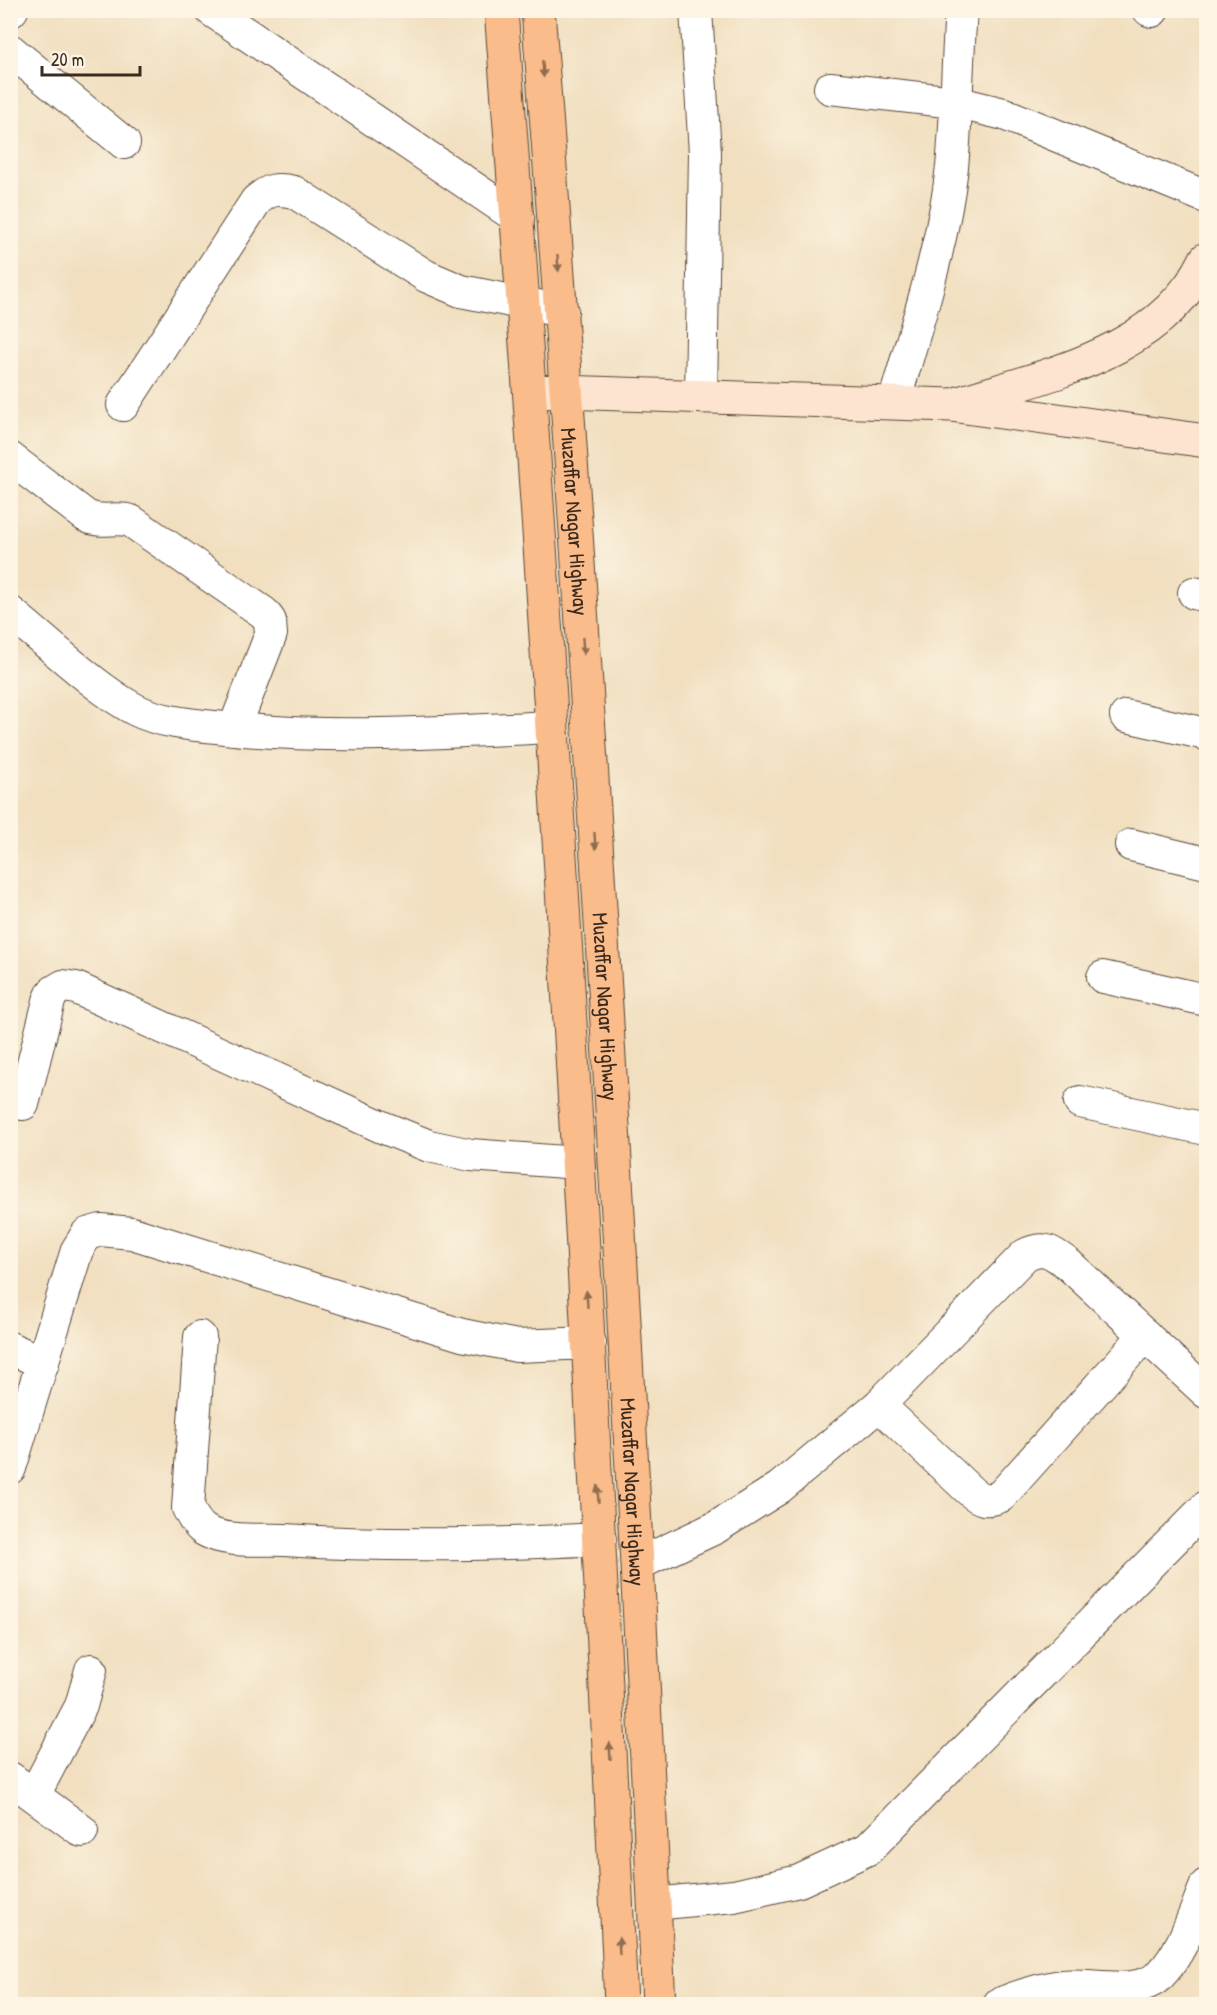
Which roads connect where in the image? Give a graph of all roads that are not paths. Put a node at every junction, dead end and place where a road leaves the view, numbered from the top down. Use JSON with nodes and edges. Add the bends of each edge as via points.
{"nodes":[{"id":1,"x":211,"y":10,"type":"edge"},
{"id":2,"x":501,"y":10,"type":"edge"},
{"id":3,"x":538,"y":10,"type":"edge"},
{"id":4,"x":696,"y":10,"type":"edge"},
{"id":5,"x":961,"y":10,"type":"edge"},
{"id":6,"x":10,"y":50,"type":"edge"},
{"id":7,"x":830,"y":88,"type":"dead end"},
{"id":8,"x":955,"y":102,"type":"junction"},
{"id":9,"x":123,"y":143,"type":"dead end"},
{"id":10,"x":1206,"y":197,"type":"edge"},
{"id":11,"x":518,"y":218,"type":"junction"},
{"id":12,"x":1204,"y":269,"type":"edge"},
{"id":13,"x":524,"y":304,"type":"junction"},
{"id":14,"x":562,"y":311,"type":"junction"},
{"id":15,"x":532,"y":391,"type":"junction"},
{"id":16,"x":567,"y":392,"type":"junction"},
{"id":17,"x":701,"y":397,"type":"junction"},
{"id":18,"x":894,"y":403,"type":"junction"},
{"id":19,"x":123,"y":405,"type":"dead end"},
{"id":20,"x":951,"y":405,"type":"junction"},
{"id":21,"x":1206,"y":441,"type":"edge"},
{"id":22,"x":10,"y":458,"type":"edge"},
{"id":23,"x":10,"y":612,"type":"edge"},
{"id":24,"x":1126,"y":716,"type":"dead end"},
{"id":25,"x":552,"y":727,"type":"junction"},
{"id":26,"x":234,"y":729,"type":"junction"},
{"id":27,"x":1206,"y":734,"type":"edge"},
{"id":28,"x":1131,"y":845,"type":"dead end"},
{"id":29,"x":1206,"y":863,"type":"edge"},
{"id":30,"x":1103,"y":977,"type":"dead end"},
{"id":31,"x":1206,"y":1000,"type":"edge"},
{"id":32,"x":1080,"y":1102,"type":"dead end"},
{"id":33,"x":23,"y":1104,"type":"dead end"},
{"id":34,"x":1206,"y":1129,"type":"edge"},
{"id":35,"x":578,"y":1163,"type":"junction"},
{"id":36,"x":1145,"y":1335,"type":"junction"},
{"id":37,"x":200,"y":1337,"type":"dead end"},
{"id":38,"x":590,"y":1343,"type":"junction"},
{"id":39,"x":10,"y":1348,"type":"edge"},
{"id":40,"x":43,"y":1363,"type":"junction"},
{"id":41,"x":1206,"y":1392,"type":"edge"},
{"id":42,"x":879,"y":1405,"type":"junction"},
{"id":43,"x":10,"y":1468,"type":"edge"},
{"id":44,"x":1206,"y":1507,"type":"edge"},
{"id":45,"x":600,"y":1539,"type":"junction"},
{"id":46,"x":638,"y":1564,"type":"junction"},
{"id":47,"x":91,"y":1670,"type":"dead end"},
{"id":48,"x":22,"y":1786,"type":"edge"},
{"id":49,"x":82,"y":1831,"type":"dead end"},
{"id":50,"x":1206,"y":1886,"type":"edge"},
{"id":51,"x":654,"y":1904,"type":"junction"},
{"id":52,"x":621,"y":2004,"type":"edge"},
{"id":53,"x":659,"y":2004,"type":"edge"},
{"id":54,"x":999,"y":2004,"type":"edge"}],
"edges":[{"from":1,"to":11,"type":"street"},
{"from":2,"to":11,"type":"main road","name":"Muzaffar Nagar Highway"},
{"from":3,"to":14,"type":"main road","name":"Muzaffar Nagar Highway","one_way":true},
{"from":4,"to":17,"type":"street","via":[[705,153]]},
{"from":5,"to":8,"type":"street"},
{"from":6,"to":9,"type":"street"},
{"from":7,"to":8,"type":"street"},
{"from":8,"to":10,"type":"street","via":[[1004,114]]},
{"from":8,"to":18,"type":"street","via":[[952,166],[942,225]]},
{"from":11,"to":13,"type":"main road","name":"Muzaffar Nagar Highway"},
{"from":12,"to":20,"type":"main road","via":[[1173,307],[1137,337],[1084,363]]},
{"from":13,"to":14,"type":"street"},
{"from":13,"to":15,"type":"main road","name":"Muzaffar Nagar Highway"},
{"from":13,"to":19,"type":"street","via":[[461,291],[426,276],[294,192],[266,192],[256,201]]},
{"from":14,"to":16,"type":"main road","name":"Muzaffar Nagar Highway"},
{"from":15,"to":16,"type":"main road"},
{"from":15,"to":25,"type":"main road","name":"Muzaffar Nagar Highway"},
{"from":16,"to":17,"type":"main road"},
{"from":16,"to":46,"type":"main road","name":"Muzaffar Nagar Highway","one_way":true},
{"from":17,"to":18,"type":"main road"},
{"from":18,"to":20,"type":"main road"},
{"from":20,"to":21,"type":"main road"},
{"from":22,"to":26,"type":"street","via":[[86,516],[131,521],[264,613],[272,634]]},
{"from":23,"to":26,"type":"street","via":[[137,711],[188,724]]},
{"from":24,"to":27,"type":"street"},
{"from":25,"to":26,"type":"street","via":[[369,735]]},
{"from":25,"to":35,"type":"main road","name":"Muzaffar Nagar Highway"},
{"from":28,"to":29,"type":"street"},
{"from":30,"to":31,"type":"street"},
{"from":32,"to":34,"type":"street"},
{"from":33,"to":35,"type":"street","via":[[49,1000],[63,986],[76,988],[429,1146],[471,1155]]},
{"from":38,"to":35,"type":"main road","name":"Muzaffar Nagar Highway","one_way":true},
{"from":36,"to":41,"type":"street"},
{"from":36,"to":42,"type":"street","via":[[1068,1264],[1050,1251],[1037,1249],[1025,1255]]},
{"from":36,"to":42,"type":"street","via":[[1001,1496],[991,1501],[969,1490]]},
{"from":37,"to":45,"type":"street","via":[[188,1508],[205,1530],[229,1537],[350,1544],[473,1546]]},
{"from":38,"to":40,"type":"street","via":[[517,1346],[462,1335],[132,1233],[101,1230],[87,1234],[77,1250]]},
{"from":45,"to":38,"type":"main road","name":"Muzaffar Nagar Highway","one_way":true},
{"from":39,"to":40,"type":"street"},
{"from":40,"to":43,"type":"street"},
{"from":42,"to":46,"type":"street","via":[[779,1488],[715,1528]]},
{"from":44,"to":51,"type":"street","via":[[868,1849],[799,1881],[734,1896]]},
{"from":52,"to":45,"type":"main road","name":"Muzaffar Nagar Highway","one_way":true},
{"from":46,"to":51,"type":"main road","name":"Muzaffar Nagar Highway"},
{"from":47,"to":48,"type":"street","via":[[81,1706],[61,1749]]},
{"from":48,"to":49,"type":"street"},
{"from":50,"to":54,"type":"street","via":[[1178,1950],[1159,1976],[1142,1984],[1062,1986]]},
{"from":51,"to":53,"type":"main road","name":"Muzaffar Nagar Highway"}]}
